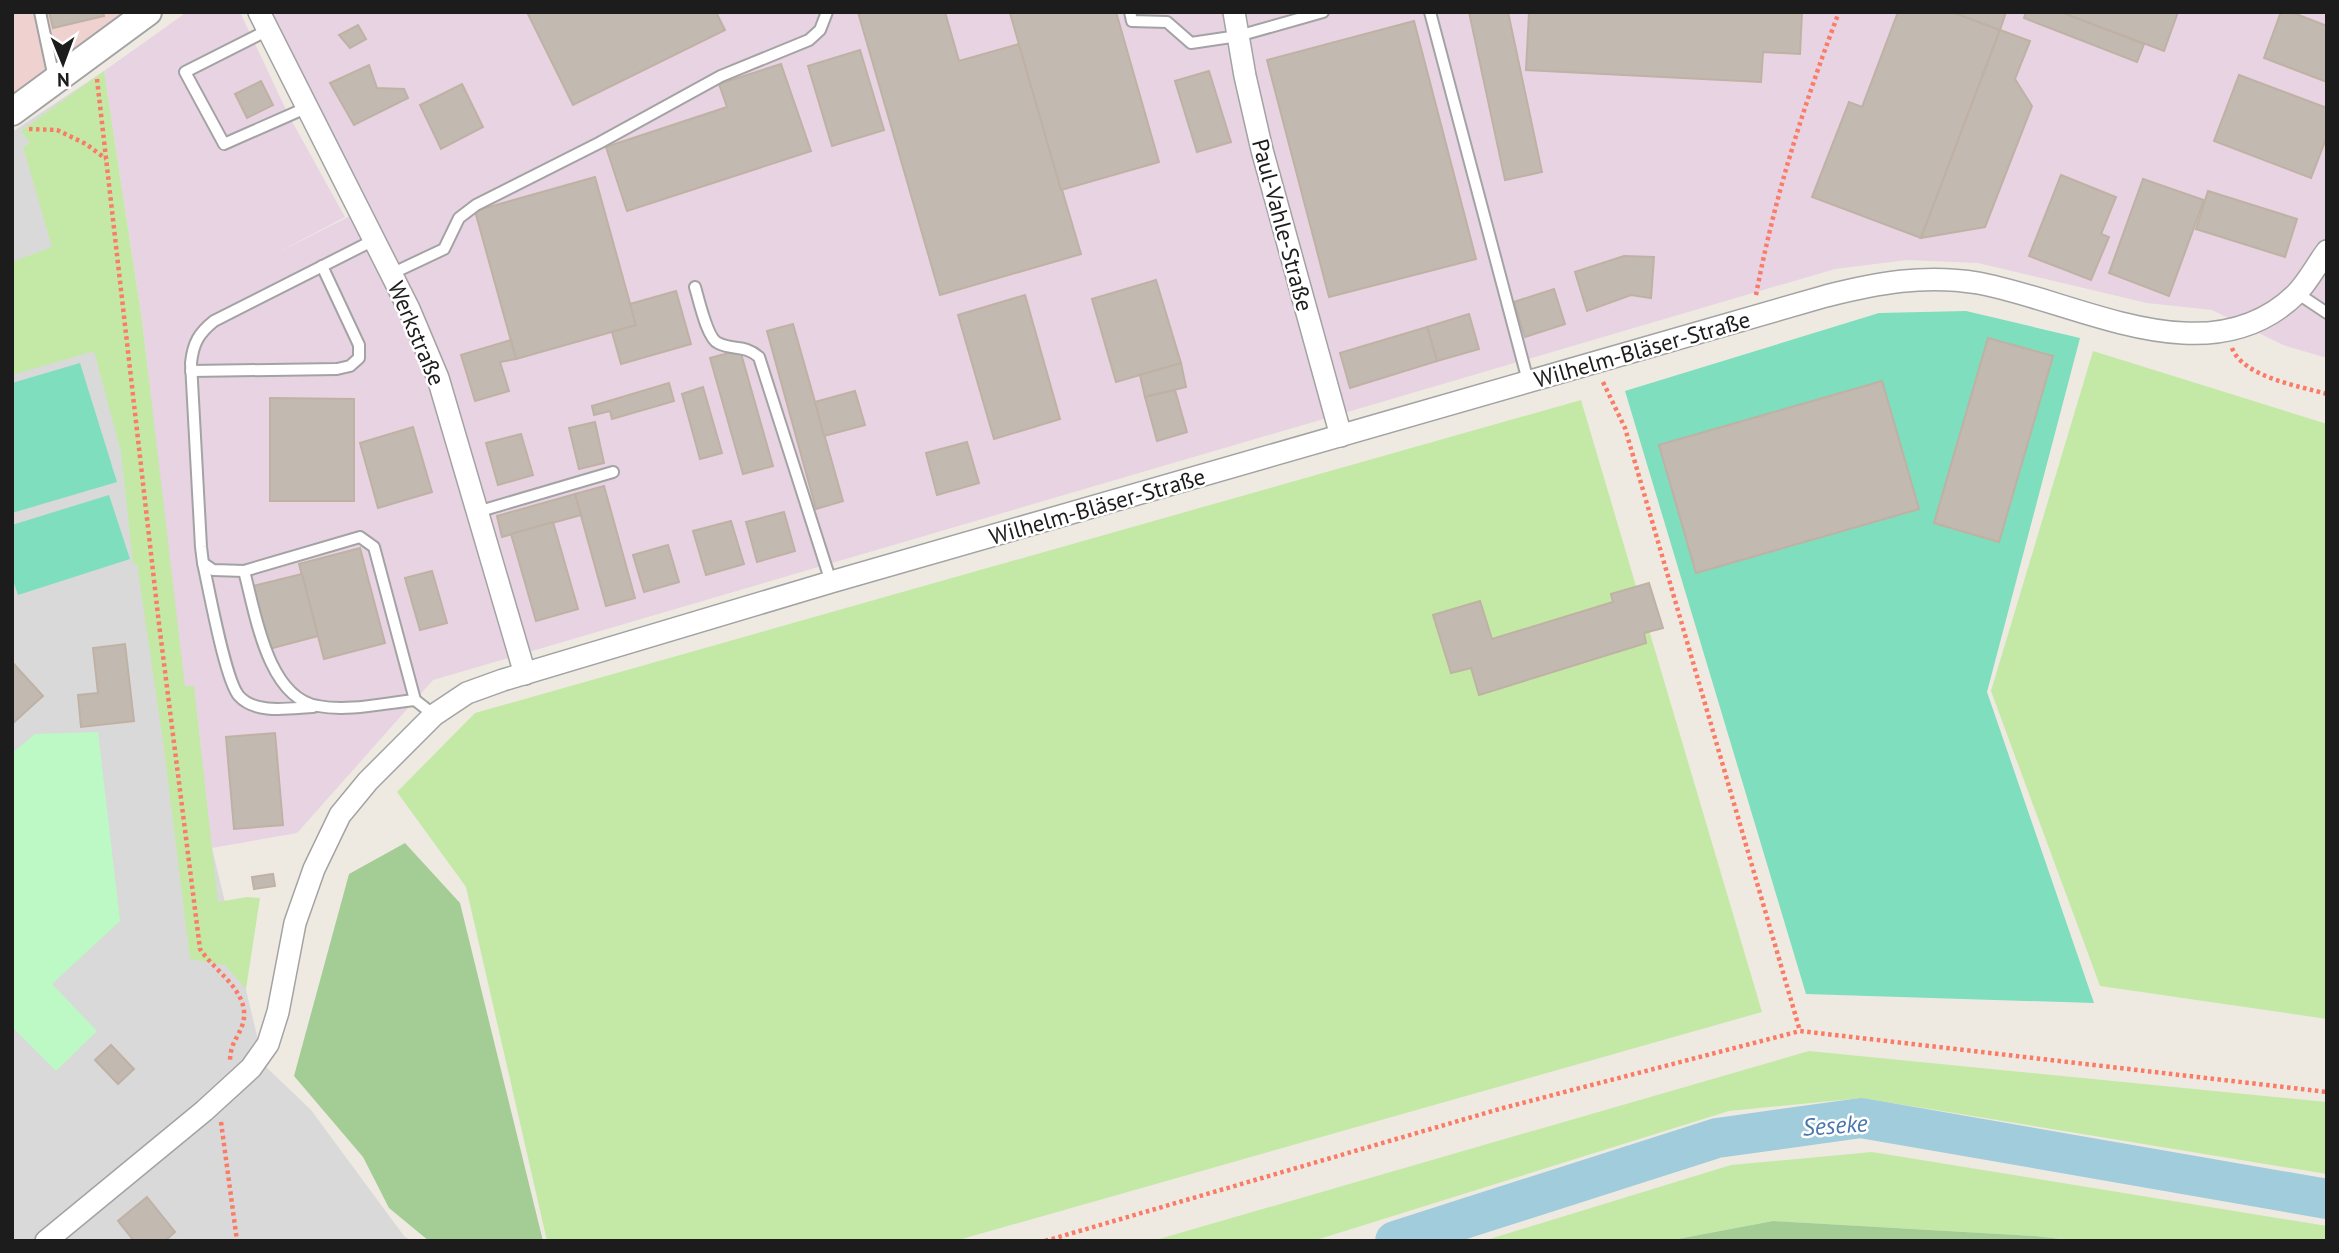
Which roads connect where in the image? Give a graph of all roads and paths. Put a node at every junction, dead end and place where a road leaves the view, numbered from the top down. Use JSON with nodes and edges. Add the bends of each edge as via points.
{"nodes":[{"id":1,"x":40,"y":12,"type":"edge"},
{"id":2,"x":148,"y":12,"type":"edge"},
{"id":3,"x":827,"y":12,"type":"edge"},
{"id":4,"x":1130,"y":12,"type":"edge"},
{"id":5,"x":1234,"y":12,"type":"edge"},
{"id":6,"x":1323,"y":12,"type":"edge"},
{"id":7,"x":1430,"y":12,"type":"edge"},
{"id":8,"x":1839,"y":12,"type":"edge"},
{"id":9,"x":263,"y":21,"type":"edge"},
{"id":10,"x":1238,"y":36,"type":"junction"},
{"id":11,"x":87,"y":56,"type":"junction"},
{"id":12,"x":54,"y":81,"type":"junction"},
{"id":13,"x":308,"y":107,"type":"junction"},
{"id":14,"x":14,"y":120,"type":"edge"},
{"id":15,"x":107,"y":160,"type":"junction"},
{"id":16,"x":374,"y":240,"type":"junction"},
{"id":17,"x":2327,"y":251,"type":"edge"},
{"id":18,"x":323,"y":266,"type":"junction"},
{"id":19,"x":391,"y":274,"type":"junction"},
{"id":20,"x":695,"y":287,"type":"dead end"},
{"id":21,"x":2297,"y":293,"type":"junction"},
{"id":22,"x":2327,"y":313,"type":"edge"},
{"id":23,"x":1752,"y":317,"type":"junction"},
{"id":24,"x":2228,"y":330,"type":"junction"},
{"id":25,"x":1594,"y":363,"type":"junction"},
{"id":26,"x":191,"y":371,"type":"junction"},
{"id":27,"x":1528,"y":382,"type":"junction"},
{"id":28,"x":2327,"y":394,"type":"edge"},
{"id":29,"x":1341,"y":436,"type":"junction"},
{"id":30,"x":613,"y":472,"type":"dead end"},
{"id":31,"x":477,"y":512,"type":"junction"},
{"id":32,"x":203,"y":563,"type":"junction"},
{"id":33,"x":244,"y":571,"type":"junction"},
{"id":34,"x":831,"y":582,"type":"junction"},
{"id":35,"x":525,"y":674,"type":"junction"},
{"id":36,"x":415,"y":700,"type":"junction"},
{"id":37,"x":316,"y":706,"type":"junction"},
{"id":38,"x":434,"y":716,"type":"junction"},
{"id":39,"x":1800,"y":1031,"type":"junction"},
{"id":40,"x":2327,"y":1092,"type":"edge"},
{"id":41,"x":211,"y":1105,"type":"junction"},
{"id":42,"x":46,"y":1241,"type":"edge"},
{"id":43,"x":237,"y":1241,"type":"edge"},
{"id":44,"x":1045,"y":1241,"type":"edge"}],
"edges":[{"from":1,"to":12,"type":"lane"},
{"from":2,"to":11,"type":"street"},
{"from":3,"to":19,"type":"lane","via":[[820,30],[809,40],[721,76],[476,205],[458,218],[444,249]]},
{"from":4,"to":10,"type":"lane","via":[[1132,21],[1167,22],[1191,43]]},
{"from":5,"to":10,"type":"street","name":"Paul-Vahle-Straße"},
{"from":6,"to":10,"type":"lane"},
{"from":7,"to":27,"type":"lane"},
{"from":8,"to":23,"type":"path","via":[[1810,88],[1764,252]]},
{"from":9,"to":13,"type":"street","name":"Werkstraße"},
{"from":9,"to":13,"type":"lane","via":[[185,72],[224,144]]},
{"from":10,"to":29,"type":"street","name":"Paul-Vahle-Straße","via":[[1262,150]]},
{"from":11,"to":12,"type":"street"},
{"from":11,"to":15,"type":"path","via":[[96,70]]},
{"from":12,"to":14,"type":"street"},
{"from":13,"to":16,"type":"street","name":"Werkstraße"},
{"from":14,"to":15,"type":"path","via":[[57,130]]},
{"from":15,"to":41,"type":"path","via":[[200,949],[245,1007],[231,1046],[230,1070],[216,1081]]},
{"from":16,"to":18,"type":"lane"},
{"from":16,"to":19,"type":"street","name":"Werkstraße"},
{"from":17,"to":21,"type":"street","name":"Wilhelm-Bläser-Straße"},
{"from":18,"to":26,"type":"lane","via":[[214,321],[192,346]]},
{"from":18,"to":26,"type":"lane","via":[[359,345],[359,358],[350,366]]},
{"from":19,"to":31,"type":"street","name":"Werkstraße","via":[[438,378]]},
{"from":20,"to":34,"type":"lane","via":[[711,337],[718,343],[749,348],[759,358]]},
{"from":21,"to":22,"type":"lane"},
{"from":21,"to":24,"type":"street","name":"Wilhelm-Bläser-Straße","via":[[2254,322]]},
{"from":23,"to":24,"type":"street","name":"Wilhelm-Bläser-Straße","via":[[1870,285],[1934,278],[1978,284],[2179,334]]},
{"from":23,"to":25,"type":"street","name":"Wilhelm-Bläser-Straße"},
{"from":24,"to":28,"type":"path","via":[[2233,352],[2257,372]]},
{"from":25,"to":27,"type":"street","name":"Wilhelm-Bläser-Straße"},
{"from":25,"to":39,"type":"path","via":[[1625,428]]},
{"from":26,"to":32,"type":"lane"},
{"from":27,"to":29,"type":"street","name":"Wilhelm-Bläser-Straße"},
{"from":29,"to":34,"type":"street","name":"Wilhelm-Bläser-Straße"},
{"from":30,"to":31,"type":"lane"},
{"from":31,"to":35,"type":"street","name":"Werkstraße"},
{"from":32,"to":33,"type":"lane","via":[[213,569]]},
{"from":32,"to":37,"type":"lane","via":[[230,678],[240,696],[256,706],[277,709]]},
{"from":33,"to":36,"type":"lane","via":[[360,537],[374,547]]},
{"from":33,"to":37,"type":"lane","via":[[267,656],[277,676],[299,698]]},
{"from":34,"to":35,"type":"street","name":"Wilhelm-Bläser-Straße"},
{"from":35,"to":38,"type":"street","name":"Wilhelm-Bläser-Straße","via":[[467,692]]},
{"from":36,"to":37,"type":"lane","via":[[349,708]]},
{"from":36,"to":38,"type":"lane"},
{"from":38,"to":41,"type":"street","name":"Wilhelm-Bläser-Straße","via":[[340,815],[295,923],[268,1044],[251,1068]]},
{"from":39,"to":40,"type":"path"},
{"from":39,"to":44,"type":"path","via":[[1503,1108]]},
{"from":41,"to":42,"type":"street","name":"Wilhelm-Bläser-Straße"},
{"from":41,"to":43,"type":"path"}]}
